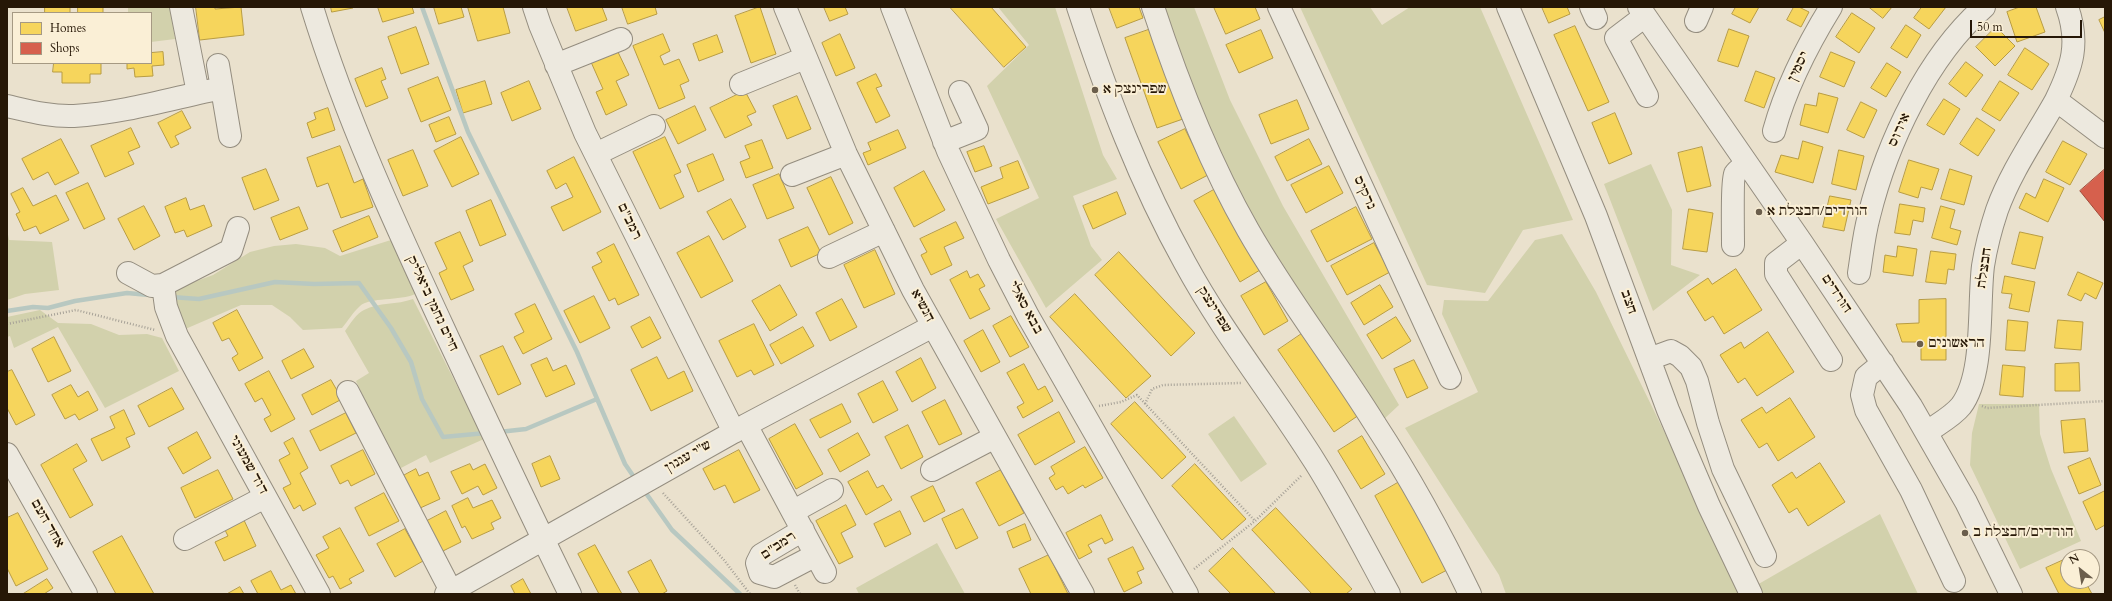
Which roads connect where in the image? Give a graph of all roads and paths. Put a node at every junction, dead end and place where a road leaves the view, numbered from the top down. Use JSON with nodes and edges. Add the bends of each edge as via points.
{"nodes":[{"id":1,"x":181,"y":7,"type":"edge"},
{"id":2,"x":312,"y":7,"type":"edge"},
{"id":3,"x":534,"y":7,"type":"edge"},
{"id":4,"x":785,"y":7,"type":"edge"},
{"id":5,"x":892,"y":7,"type":"edge"},
{"id":6,"x":1078,"y":7,"type":"edge"},
{"id":7,"x":1153,"y":7,"type":"edge"},
{"id":8,"x":1279,"y":7,"type":"edge"},
{"id":9,"x":1508,"y":7,"type":"edge"},
{"id":10,"x":1831,"y":7,"type":"edge"},
{"id":11,"x":1984,"y":7,"type":"edge"},
{"id":12,"x":2067,"y":7,"type":"edge"},
{"id":13,"x":1642,"y":12,"type":"edge"},
{"id":14,"x":621,"y":39,"type":"dead end"},
{"id":15,"x":805,"y":58,"type":"junction"},
{"id":16,"x":218,"y":65,"type":"dead end"},
{"id":17,"x":556,"y":65,"type":"junction"},
{"id":18,"x":741,"y":84,"type":"dead end"},
{"id":19,"x":222,"y":88,"type":"junction"},
{"id":20,"x":960,"y":92,"type":"dead end"},
{"id":21,"x":198,"y":93,"type":"junction"},
{"id":22,"x":1647,"y":96,"type":"dead end"},
{"id":23,"x":2056,"y":100,"type":"junction"},
{"id":24,"x":7,"y":106,"type":"edge"},
{"id":25,"x":654,"y":126,"type":"dead end"},
{"id":26,"x":1774,"y":131,"type":"dead end"},
{"id":27,"x":230,"y":136,"type":"dead end"},
{"id":28,"x":2105,"y":137,"type":"edge"},
{"id":29,"x":944,"y":142,"type":"junction"},
{"id":30,"x":596,"y":154,"type":"junction"},
{"id":31,"x":846,"y":154,"type":"junction"},
{"id":32,"x":1747,"y":164,"type":"junction"},
{"id":33,"x":792,"y":175,"type":"dead end"},
{"id":34,"x":238,"y":228,"type":"dead end"},
{"id":35,"x":884,"y":231,"type":"junction"},
{"id":36,"x":1802,"y":243,"type":"junction"},
{"id":37,"x":1733,"y":245,"type":"dead end"},
{"id":38,"x":829,"y":257,"type":"dead end"},
{"id":39,"x":128,"y":272,"type":"dead end"},
{"id":40,"x":1859,"y":273,"type":"dead end"},
{"id":41,"x":163,"y":285,"type":"junction"},
{"id":42,"x":7,"y":324,"type":"edge"},
{"id":43,"x":933,"y":326,"type":"junction"},
{"id":44,"x":176,"y":336,"type":"junction"},
{"id":45,"x":1649,"y":359,"type":"junction"},
{"id":46,"x":1831,"y":360,"type":"dead end"},
{"id":47,"x":1883,"y":363,"type":"junction"},
{"id":48,"x":1450,"y":378,"type":"dead end"},
{"id":49,"x":1263,"y":385,"type":"junction"},
{"id":50,"x":348,"y":392,"type":"dead end"},
{"id":51,"x":1965,"y":398,"type":"junction"},
{"id":52,"x":2105,"y":401,"type":"edge"},
{"id":53,"x":1145,"y":404,"type":"junction"},
{"id":54,"x":1082,"y":408,"type":"junction"},
{"id":55,"x":740,"y":428,"type":"junction"},
{"id":56,"x":1927,"y":432,"type":"junction"},
{"id":57,"x":995,"y":437,"type":"junction"},
{"id":58,"x":7,"y":454,"type":"edge"},
{"id":59,"x":1315,"y":462,"type":"junction"},
{"id":60,"x":932,"y":470,"type":"dead end"},
{"id":61,"x":650,"y":479,"type":"junction"},
{"id":62,"x":832,"y":490,"type":"dead end"},
{"id":63,"x":265,"y":497,"type":"junction"},
{"id":64,"x":1255,"y":520,"type":"junction"},
{"id":65,"x":798,"y":521,"type":"junction"},
{"id":66,"x":185,"y":539,"type":"dead end"},
{"id":67,"x":543,"y":540,"type":"junction"},
{"id":68,"x":1764,"y":556,"type":"dead end"},
{"id":69,"x":1954,"y":581,"type":"dead end"},
{"id":70,"x":1183,"y":587,"type":"edge"},
{"id":71,"x":448,"y":593,"type":"edge"},
{"id":72,"x":86,"y":594,"type":"edge"},
{"id":73,"x":319,"y":594,"type":"edge"},
{"id":74,"x":570,"y":594,"type":"edge"},
{"id":75,"x":750,"y":594,"type":"edge"},
{"id":76,"x":1083,"y":594,"type":"edge"},
{"id":77,"x":1389,"y":594,"type":"edge"},
{"id":78,"x":1470,"y":594,"type":"edge"},
{"id":79,"x":1751,"y":594,"type":"edge"},
{"id":80,"x":2011,"y":594,"type":"edge"}],
"edges":[{"from":1,"to":21,"type":"street"},
{"from":2,"to":67,"type":"street","name":"חיים נחמן ביאליק","via":[[329,59],[403,240]]},
{"from":3,"to":17,"type":"street","name":"רמב\"ם"},
{"from":4,"to":15,"type":"street","name":"הנשיא"},
{"from":5,"to":29,"type":"street","name":"בבא סאלי"},
{"from":6,"to":49,"type":"street","name":"שפרינצק","via":[[1114,111],[1161,217],[1185,264]]},
{"from":7,"to":78,"type":"street","via":[[1201,133],[1248,229],[1376,424]]},
{"from":8,"to":48,"type":"street","name":"נרקיס"},
{"from":9,"to":45,"type":"street","name":"חצב","via":[[1596,216]]},
{"from":10,"to":26,"type":"street","name":"יסמין","via":[[1795,73]]},
{"from":11,"to":40,"type":"street","name":"אירוס","via":[[1953,40],[1909,109],[1893,144],[1871,208]]},
{"from":12,"to":23,"type":"street","name":"חבצלת","via":[[2073,24],[2073,52],[2067,76]]},
{"from":13,"to":22,"type":"street","via":[[1616,38]]},
{"from":13,"to":32,"type":"street","name":"הורדים"},
{"from":14,"to":17,"type":"street"},
{"from":15,"to":18,"type":"street"},
{"from":15,"to":31,"type":"street","name":"הנשיא"},
{"from":16,"to":19,"type":"street"},
{"from":17,"to":30,"type":"street","name":"רמב\"ם"},
{"from":19,"to":21,"type":"street"},
{"from":19,"to":27,"type":"street"},
{"from":20,"to":29,"type":"street","via":[[977,130]]},
{"from":21,"to":24,"type":"street","via":[[110,112],[72,116],[38,113]]},
{"from":23,"to":28,"type":"street"},
{"from":23,"to":51,"type":"street","name":"חבצלת","via":[[2010,181],[1997,210],[1983,266],[1976,370]]},
{"from":25,"to":30,"type":"street"},
{"from":29,"to":54,"type":"street","name":"בבא סאלי","via":[[1028,316]]},
{"from":30,"to":55,"type":"street","name":"רמב\"ם"},
{"from":31,"to":33,"type":"street"},
{"from":31,"to":35,"type":"street","name":"הנשיא"},
{"from":32,"to":36,"type":"street","name":"הורדים"},
{"from":32,"to":37,"type":"street","via":[[1735,175]]},
{"from":34,"to":41,"type":"street","via":[[231,250]]},
{"from":35,"to":38,"type":"street"},
{"from":35,"to":43,"type":"street","name":"הנשיא"},
{"from":36,"to":46,"type":"street","via":[[1776,263],[1776,274]]},
{"from":36,"to":47,"type":"street","name":"הורדים"},
{"from":39,"to":41,"type":"street","via":[[152,286]]},
{"from":41,"to":44,"type":"street","name":"דוד שמעוני","via":[[166,307]]},
{"from":42,"to":44,"type":"path","via":[[76,310]]},
{"from":43,"to":55,"type":"street","name":"ש\"י עגנון"},
{"from":43,"to":57,"type":"street","name":"הנשיא"},
{"from":44,"to":63,"type":"street","name":"דוד שמעוני"},
{"from":45,"to":68,"type":"street","via":[[1670,351],[1680,356],[1690,367],[1697,381],[1723,469]]},
{"from":45,"to":79,"type":"street","name":"חצב","via":[[1709,506]]},
{"from":47,"to":56,"type":"street","name":"הורדים"},
{"from":47,"to":69,"type":"street","via":[[1866,377],[1862,395],[1866,410],[1911,490]]},
{"from":49,"to":53,"type":"path","via":[[1229,382],[1163,385],[1152,389]]},
{"from":49,"to":59,"type":"street","name":"שפרינצק"},
{"from":50,"to":71,"type":"street"},
{"from":51,"to":52,"type":"path","via":[[1986,408]]},
{"from":51,"to":56,"type":"street","name":"חבצלת","via":[[1952,414]]},
{"from":53,"to":54,"type":"path","via":[[1137,395],[1121,402]]},
{"from":53,"to":64,"type":"path"},
{"from":54,"to":70,"type":"street","name":"בבא סאלי"},
{"from":55,"to":61,"type":"street","name":"ש\"י עגנון"},
{"from":55,"to":65,"type":"street","name":"רמב\"ם"},
{"from":56,"to":80,"type":"street","name":"הורדים","via":[[1966,502]]},
{"from":57,"to":60,"type":"street"},
{"from":57,"to":76,"type":"street","name":"הנשיא"},
{"from":58,"to":72,"type":"street","name":"אחד העם"},
{"from":59,"to":64,"type":"path"},
{"from":59,"to":77,"type":"street","name":"שפרינצק"},
{"from":61,"to":67,"type":"street","name":"ש\"י עגנון"},
{"from":61,"to":75,"type":"path","via":[[724,560]]},
{"from":62,"to":65,"type":"street"},
{"from":63,"to":66,"type":"street"},
{"from":63,"to":73,"type":"street","name":"דוד שמעוני"},
{"from":64,"to":70,"type":"path"},
{"from":65,"to":65,"type":"street","name":"רמב\"ם","via":[[821,564],[774,577],[760,572],[757,563],[761,555]]},
{"from":67,"to":71,"type":"street","name":"ש\"י עגנון"},
{"from":67,"to":74,"type":"street","name":"חיים נחמן ביאליק"}]}
